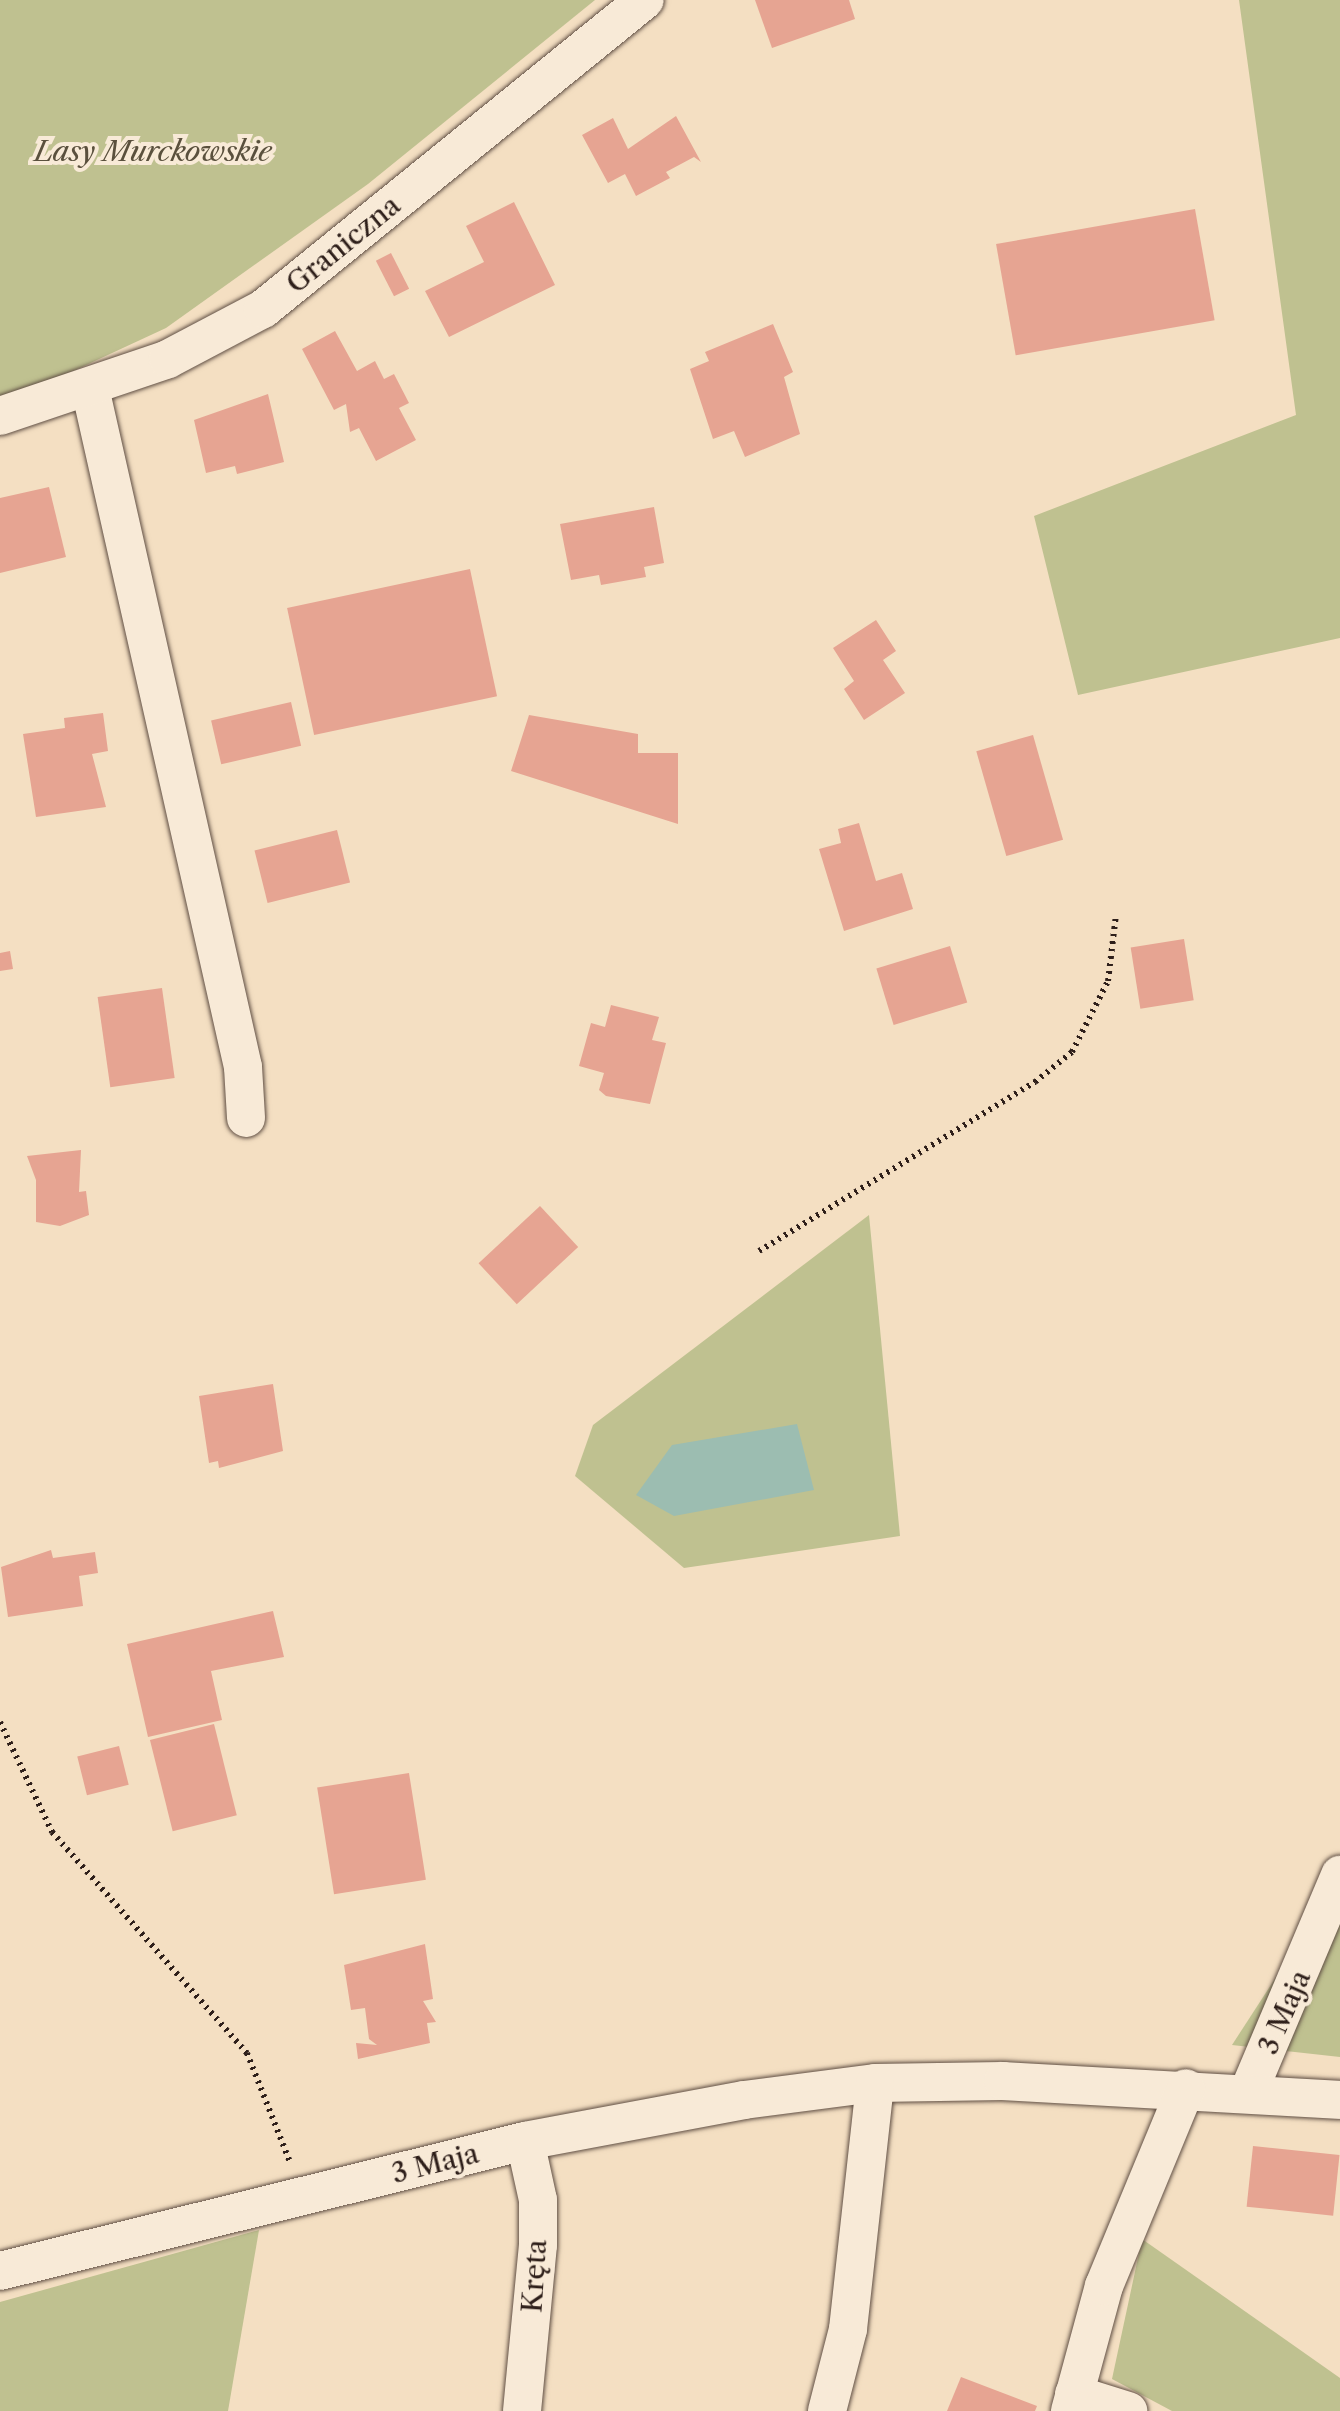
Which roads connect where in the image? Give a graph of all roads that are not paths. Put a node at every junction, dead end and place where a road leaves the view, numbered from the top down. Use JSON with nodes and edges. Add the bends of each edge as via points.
{"nodes":[{"id":1,"x":646,"y":0,"type":"edge"},
{"id":2,"x":90,"y":388,"type":"junction"},
{"id":3,"x":0,"y":416,"type":"edge"},
{"id":4,"x":246,"y":1118,"type":"dead end"},
{"id":5,"x":1340,"y":1875,"type":"edge"},
{"id":6,"x":875,"y":2084,"type":"junction"},
{"id":7,"x":1186,"y":2088,"type":"junction"},
{"id":8,"x":1248,"y":2093,"type":"junction"},
{"id":9,"x":1340,"y":2100,"type":"edge"},
{"id":10,"x":525,"y":2142,"type":"junction"},
{"id":11,"x":0,"y":2270,"type":"edge"},
{"id":12,"x":1072,"y":2402,"type":"edge"},
{"id":13,"x":522,"y":2411,"type":"edge"},
{"id":14,"x":827,"y":2411,"type":"edge"},
{"id":15,"x":1128,"y":2411,"type":"edge"}],
"edges":[{"from":1,"to":2,"type":"street","name":"Graniczna","via":[[263,309],[168,359]]},
{"from":2,"to":3,"type":"street","name":"Graniczna"},
{"from":2,"to":4,"type":"street","via":[[243,1068]]},
{"from":5,"to":8,"type":"street","name":"3 Maja"},
{"from":6,"to":7,"type":"street","name":"3 Maja"},
{"from":6,"to":10,"type":"street","name":"3 Maja","via":[[744,2100]]},
{"from":6,"to":14,"type":"street","via":[[848,2329]]},
{"from":7,"to":8,"type":"street","name":"3 Maja"},
{"from":7,"to":12,"type":"street","via":[[1104,2286]]},
{"from":8,"to":9,"type":"street","name":"3 Maja"},
{"from":10,"to":11,"type":"street","name":"3 Maja"},
{"from":10,"to":13,"type":"street","name":"Kręta","via":[[538,2200],[538,2245]]},
{"from":12,"to":15,"type":"street"}]}
